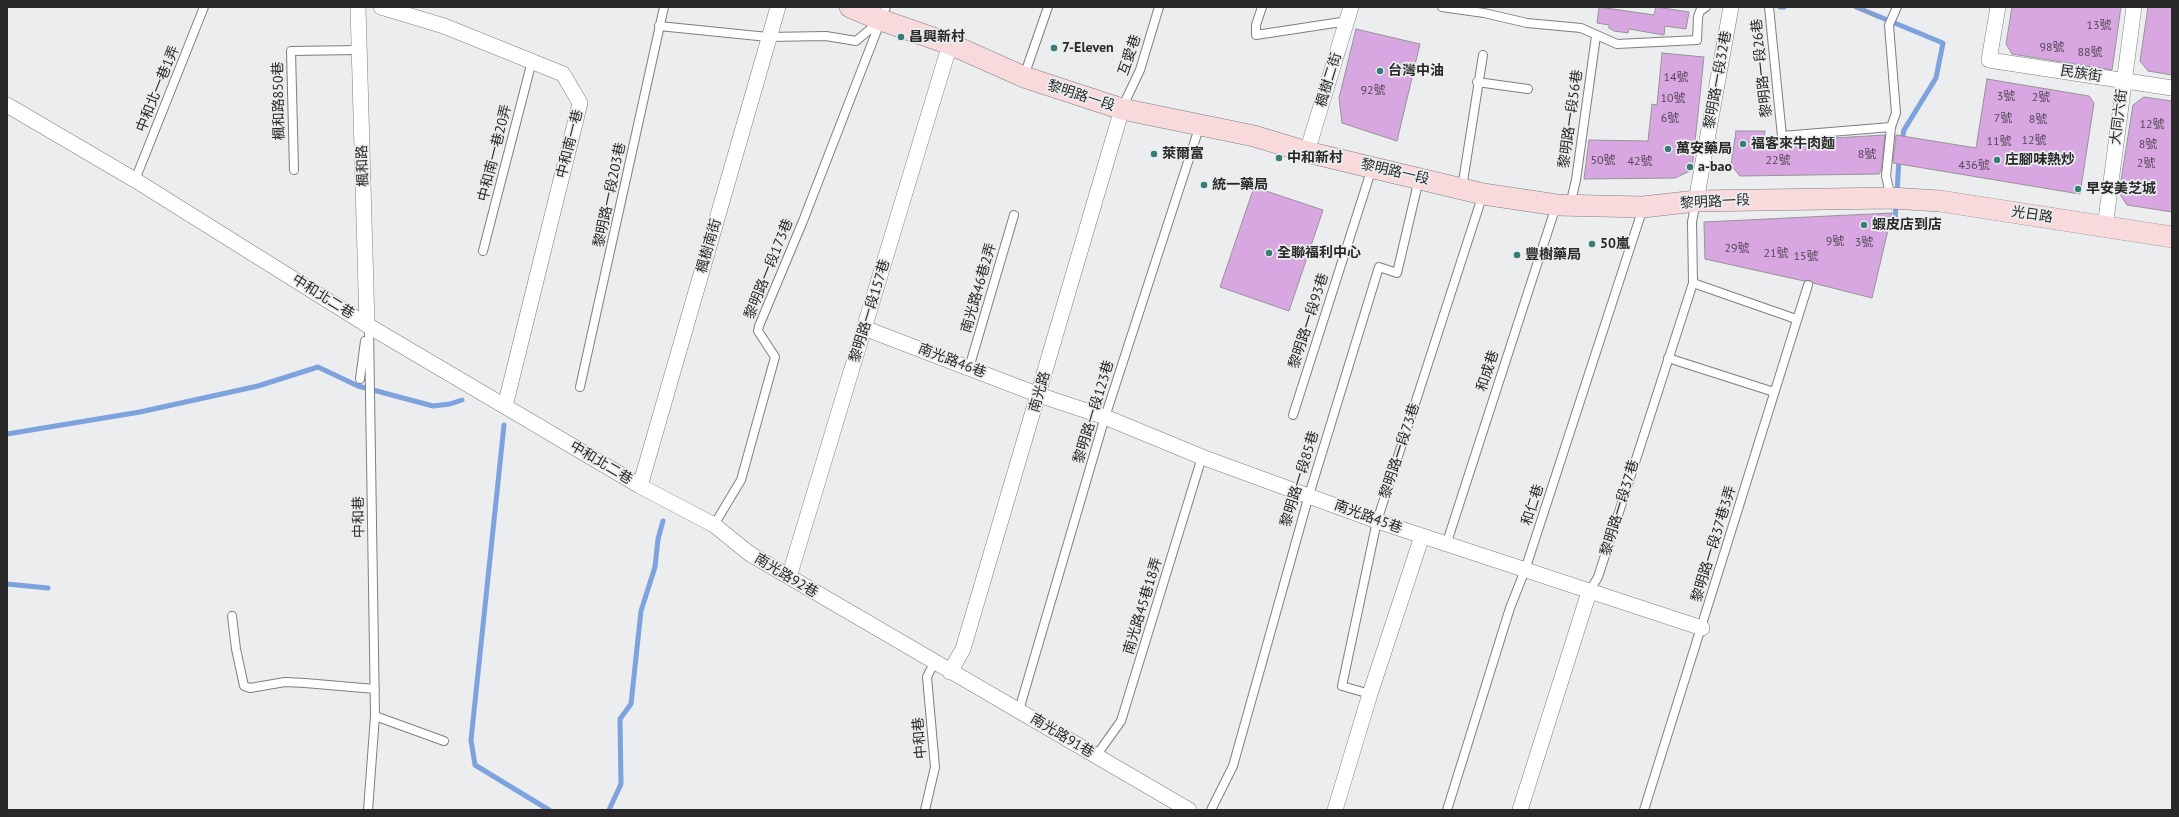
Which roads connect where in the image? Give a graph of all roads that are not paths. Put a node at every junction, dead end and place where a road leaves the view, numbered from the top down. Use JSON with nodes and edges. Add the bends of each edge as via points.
{"nodes":[{"id":1,"x":204,"y":7,"type":"edge"},
{"id":2,"x":358,"y":7,"type":"edge"},
{"id":3,"x":381,"y":7,"type":"edge"},
{"id":4,"x":664,"y":7,"type":"edge"},
{"id":5,"x":778,"y":7,"type":"edge"},
{"id":6,"x":850,"y":7,"type":"edge"},
{"id":7,"x":1048,"y":7,"type":"edge"},
{"id":8,"x":1159,"y":7,"type":"edge"},
{"id":9,"x":1262,"y":7,"type":"edge"},
{"id":10,"x":1442,"y":7,"type":"edge"},
{"id":11,"x":1706,"y":7,"type":"edge"},
{"id":12,"x":1731,"y":7,"type":"edge"},
{"id":13,"x":1769,"y":7,"type":"edge"},
{"id":14,"x":1897,"y":7,"type":"edge"},
{"id":15,"x":1998,"y":7,"type":"edge"},
{"id":16,"x":2134,"y":7,"type":"edge"},
{"id":17,"x":884,"y":14,"type":"edge"},
{"id":18,"x":1349,"y":14,"type":"edge"},
{"id":19,"x":659,"y":26,"type":"junction"},
{"id":20,"x":1596,"y":36,"type":"junction"},
{"id":21,"x":768,"y":37,"type":"junction"},
{"id":22,"x":950,"y":44,"type":"junction"},
{"id":23,"x":359,"y":50,"type":"junction"},
{"id":24,"x":1483,"y":55,"type":"dead end"},
{"id":25,"x":532,"y":61,"type":"junction"},
{"id":26,"x":1024,"y":77,"type":"junction"},
{"id":27,"x":2123,"y":80,"type":"junction"},
{"id":28,"x":1477,"y":82,"type":"junction"},
{"id":29,"x":2172,"y":88,"type":"edge"},
{"id":30,"x":1528,"y":89,"type":"dead end"},
{"id":31,"x":7,"y":105,"type":"edge"},
{"id":32,"x":1122,"y":109,"type":"junction"},
{"id":33,"x":1200,"y":124,"type":"junction"},
{"id":34,"x":1891,"y":127,"type":"junction"},
{"id":35,"x":1307,"y":152,"type":"junction"},
{"id":36,"x":1372,"y":167,"type":"junction"},
{"id":37,"x":294,"y":170,"type":"dead end"},
{"id":38,"x":1420,"y":178,"type":"junction"},
{"id":39,"x":136,"y":180,"type":"junction"},
{"id":40,"x":1462,"y":188,"type":"junction"},
{"id":41,"x":1483,"y":194,"type":"junction"},
{"id":42,"x":1891,"y":200,"type":"junction"},
{"id":43,"x":1696,"y":201,"type":"junction"},
{"id":44,"x":1563,"y":205,"type":"junction"},
{"id":45,"x":1643,"y":208,"type":"junction"},
{"id":46,"x":1014,"y":215,"type":"dead end"},
{"id":47,"x":2105,"y":227,"type":"junction"},
{"id":48,"x":2172,"y":237,"type":"edge"},
{"id":49,"x":483,"y":251,"type":"dead end"},
{"id":50,"x":1693,"y":283,"type":"junction"},
{"id":51,"x":1808,"y":285,"type":"dead end"},
{"id":52,"x":1796,"y":319,"type":"junction"},
{"id":53,"x":368,"y":327,"type":"junction"},
{"id":54,"x":864,"y":328,"type":"junction"},
{"id":55,"x":1668,"y":358,"type":"junction"},
{"id":56,"x":970,"y":368,"type":"junction"},
{"id":57,"x":360,"y":379,"type":"dead end"},
{"id":58,"x":580,"y":387,"type":"dead end"},
{"id":59,"x":1774,"y":392,"type":"junction"},
{"id":60,"x":1039,"y":395,"type":"junction"},
{"id":61,"x":505,"y":406,"type":"junction"},
{"id":62,"x":1293,"y":415,"type":"dead end"},
{"id":63,"x":1105,"y":417,"type":"junction"},
{"id":64,"x":1202,"y":457,"type":"junction"},
{"id":65,"x":640,"y":486,"type":"junction"},
{"id":66,"x":1309,"y":495,"type":"junction"},
{"id":67,"x":1377,"y":521,"type":"junction"},
{"id":68,"x":714,"y":525,"type":"junction"},
{"id":69,"x":1422,"y":536,"type":"junction"},
{"id":70,"x":1446,"y":545,"type":"junction"},
{"id":71,"x":1525,"y":570,"type":"junction"},
{"id":72,"x":789,"y":577,"type":"junction"},
{"id":73,"x":1589,"y":592,"type":"junction"},
{"id":74,"x":232,"y":616,"type":"dead end"},
{"id":75,"x":1702,"y":628,"type":"junction"},
{"id":76,"x":934,"y":663,"type":"junction"},
{"id":77,"x":950,"y":672,"type":"junction"},
{"id":78,"x":375,"y":689,"type":"junction"},
{"id":79,"x":1370,"y":694,"type":"junction"},
{"id":80,"x":1019,"y":710,"type":"junction"},
{"id":81,"x":375,"y":716,"type":"junction"},
{"id":82,"x":444,"y":741,"type":"dead end"},
{"id":83,"x":1096,"y":756,"type":"junction"},
{"id":84,"x":368,"y":810,"type":"edge"},
{"id":85,"x":925,"y":810,"type":"edge"},
{"id":86,"x":1189,"y":810,"type":"edge"},
{"id":87,"x":1211,"y":810,"type":"edge"},
{"id":88,"x":1335,"y":810,"type":"edge"},
{"id":89,"x":1447,"y":810,"type":"edge"},
{"id":90,"x":1520,"y":810,"type":"edge"},
{"id":91,"x":1644,"y":810,"type":"edge"}],
"edges":[{"from":1,"to":39,"type":"lane","name":"中和北一巷1弄"},
{"from":2,"to":23,"type":"street","name":"楓和路"},
{"from":3,"to":25,"type":"street","name":"中和南一巷","via":[[444,26]]},
{"from":4,"to":19,"type":"lane","name":"黎明路一段203巷"},
{"from":5,"to":21,"type":"street","name":"楓樹南街"},
{"from":6,"to":17,"type":"main road","name":"黎明路一段"},
{"from":7,"to":26,"type":"lane"},
{"from":8,"to":32,"type":"lane","name":"互愛巷","via":[[1140,70]]},
{"from":9,"to":18,"type":"lane","via":[[1256,25],[1256,35]]},
{"from":10,"to":20,"type":"lane","via":[[1527,23],[1581,28]]},
{"from":11,"to":20,"type":"lane","via":[[1700,11],[1698,17],[1697,40],[1616,44]]},
{"from":12,"to":43,"type":"street","name":"黎明路一段32巷"},
{"from":13,"to":34,"type":"lane","name":"黎明路一段26巷","via":[[1782,136]]},
{"from":14,"to":34,"type":"lane","via":[[1889,25],[1896,113]]},
{"from":15,"to":27,"type":"street","name":"民族街","via":[[1989,60]]},
{"from":16,"to":27,"type":"street","name":"大同六街"},
{"from":17,"to":21,"type":"lane","via":[[856,41],[826,36]]},
{"from":17,"to":22,"type":"main road","name":"黎明路一段"},
{"from":17,"to":68,"type":"lane","name":"黎明路一段173巷","via":[[759,326],[758,331],[775,357],[742,480]]},
{"from":18,"to":35,"type":"street","name":"楓樹二街"},
{"from":19,"to":21,"type":"lane"},
{"from":19,"to":58,"type":"lane","name":"黎明路一段203巷","via":[[616,234]]},
{"from":20,"to":44,"type":"lane","name":"黎明路一段56巷","via":[[1576,180]]},
{"from":21,"to":65,"type":"street","name":"楓樹南街"},
{"from":22,"to":26,"type":"main road","name":"黎明路一段"},
{"from":22,"to":54,"type":"street","name":"黎明路一段157巷"},
{"from":23,"to":37,"type":"lane","name":"楓和路850巷","via":[[291,51]]},
{"from":23,"to":53,"type":"street","name":"楓和路"},
{"from":24,"to":28,"type":"lane"},
{"from":25,"to":49,"type":"lane","name":"中和南一巷20弄"},
{"from":25,"to":61,"type":"street","name":"中和南一巷","via":[[563,74],[580,103]]},
{"from":26,"to":32,"type":"main road","name":"黎明路一段"},
{"from":27,"to":29,"type":"street","name":"民族街"},
{"from":27,"to":47,"type":"street","name":"大同六街"},
{"from":28,"to":30,"type":"lane"},
{"from":28,"to":40,"type":"lane"},
{"from":31,"to":39,"type":"street","name":"中和北二巷"},
{"from":32,"to":33,"type":"main road","name":"黎明路一段"},
{"from":32,"to":60,"type":"street","name":"南光路"},
{"from":33,"to":35,"type":"main road","name":"黎明路一段","via":[[1254,136]]},
{"from":33,"to":63,"type":"lane","name":"黎明路一段123巷"},
{"from":34,"to":42,"type":"lane","via":[[1886,176]]},
{"from":35,"to":36,"type":"main road","name":"黎明路一段"},
{"from":36,"to":38,"type":"main road","name":"黎明路一段"},
{"from":36,"to":62,"type":"lane","name":"黎明路一段93巷"},
{"from":38,"to":40,"type":"main road","name":"黎明路一段"},
{"from":38,"to":66,"type":"lane","name":"黎明路一段85巷","via":[[1397,273],[1379,267]]},
{"from":39,"to":53,"type":"street","name":"中和北二巷"},
{"from":40,"to":41,"type":"main road","name":"黎明路一段"},
{"from":41,"to":44,"type":"main road","name":"黎明路一段"},
{"from":41,"to":67,"type":"lane","name":"黎明路一段73巷"},
{"from":42,"to":43,"type":"main road","name":"黎明路一段"},
{"from":42,"to":47,"type":"main road","name":"光日路","via":[[1940,201]]},
{"from":43,"to":45,"type":"main road","name":"黎明路一段"},
{"from":43,"to":50,"type":"lane","name":"黎明路一段37巷","via":[[1692,222]]},
{"from":44,"to":45,"type":"main road","name":"黎明路一段"},
{"from":44,"to":70,"type":"lane","name":"和成巷"},
{"from":45,"to":71,"type":"lane","name":"和仁巷"},
{"from":46,"to":56,"type":"lane","name":"南光路46巷2弄"},
{"from":47,"to":48,"type":"main road","name":"光日路"},
{"from":50,"to":52,"type":"lane"},
{"from":50,"to":55,"type":"lane","name":"黎明路一段37巷"},
{"from":51,"to":52,"type":"lane","name":"黎明路一段37巷3弄"},
{"from":52,"to":59,"type":"lane","name":"黎明路一段37巷3弄"},
{"from":53,"to":57,"type":"lane"},
{"from":53,"to":61,"type":"street","name":"中和北二巷"},
{"from":53,"to":78,"type":"lane","name":"中和巷"},
{"from":54,"to":56,"type":"street","name":"南光路46巷"},
{"from":54,"to":72,"type":"street","name":"黎明路一段157巷"},
{"from":55,"to":59,"type":"lane"},
{"from":55,"to":73,"type":"lane","name":"黎明路一段37巷","via":[[1598,577]]},
{"from":56,"to":60,"type":"street","name":"南光路46巷"},
{"from":59,"to":75,"type":"lane","name":"黎明路一段37巷3弄"},
{"from":60,"to":63,"type":"street","name":"南光路45巷"},
{"from":60,"to":77,"type":"street","name":"南光路","via":[[963,649]]},
{"from":61,"to":65,"type":"street","name":"中和北二巷"},
{"from":63,"to":64,"type":"street","name":"南光路45巷"},
{"from":63,"to":80,"type":"lane","name":"黎明路一段123巷"},
{"from":64,"to":66,"type":"street","name":"南光路45巷"},
{"from":64,"to":83,"type":"lane","name":"南光路45巷18弄","via":[[1121,721]]},
{"from":65,"to":68,"type":"street","name":"南光路92巷"},
{"from":66,"to":67,"type":"street","name":"南光路45巷"},
{"from":66,"to":87,"type":"lane","name":"黎明路一段85巷","via":[[1233,766]]},
{"from":67,"to":69,"type":"street","name":"南光路45巷"},
{"from":67,"to":79,"type":"lane","name":"黎明路一段73巷","via":[[1342,686]]},
{"from":68,"to":72,"type":"street","name":"南光路92巷","via":[[750,554]]},
{"from":69,"to":70,"type":"street","name":"南光路45巷"},
{"from":69,"to":79,"type":"street"},
{"from":70,"to":71,"type":"street","name":"南光路45巷"},
{"from":71,"to":73,"type":"street","name":"南光路45巷"},
{"from":71,"to":89,"type":"lane","name":"和仁巷","via":[[1510,608]]},
{"from":72,"to":76,"type":"street","name":"南光路92巷"},
{"from":73,"to":75,"type":"street","name":"南光路45巷"},
{"from":73,"to":90,"type":"street","name":"黎明路一段37巷"},
{"from":74,"to":78,"type":"lane","via":[[244,686],[250,688],[285,682]]},
{"from":75,"to":91,"type":"lane","name":"黎明路一段37巷3弄"},
{"from":76,"to":77,"type":"street","name":"南光路91巷"},
{"from":76,"to":85,"type":"lane","name":"中和巷","via":[[927,676],[936,767]]},
{"from":77,"to":80,"type":"street","name":"南光路91巷"},
{"from":78,"to":81,"type":"lane","name":"中和巷"},
{"from":79,"to":88,"type":"street"},
{"from":80,"to":83,"type":"street","name":"南光路91巷"},
{"from":81,"to":82,"type":"lane"},
{"from":81,"to":84,"type":"lane","name":"中和巷"},
{"from":83,"to":86,"type":"street","name":"南光路91巷"}]}
